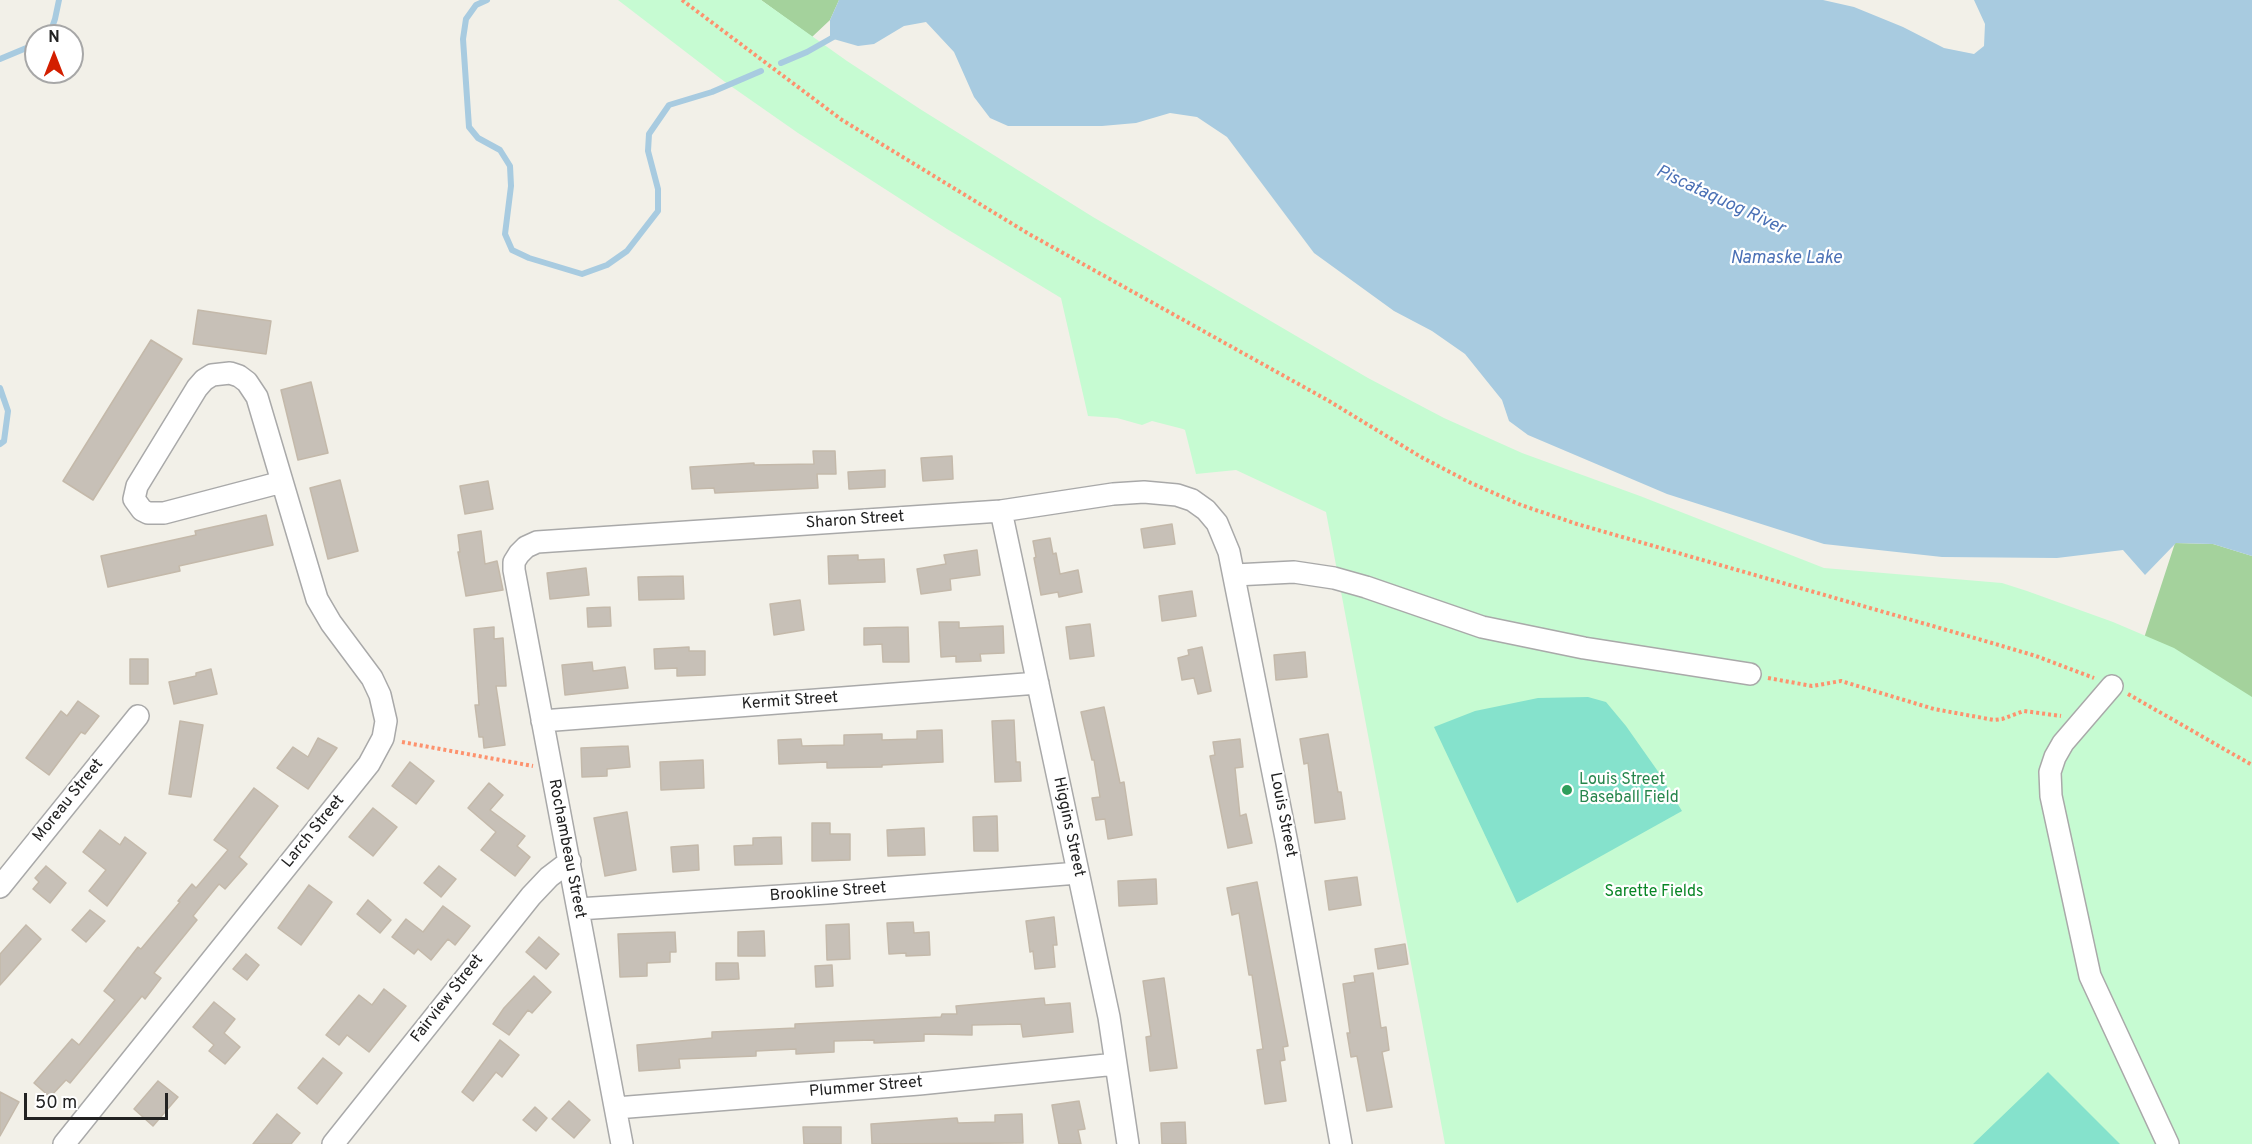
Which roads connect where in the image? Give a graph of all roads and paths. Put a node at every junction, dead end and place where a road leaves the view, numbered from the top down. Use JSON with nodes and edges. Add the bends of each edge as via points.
{"nodes":[{"id":1,"x":682,"y":0,"type":"edge"},
{"id":2,"x":282,"y":482,"type":"junction"},
{"id":3,"x":1192,"y":500,"type":"joint"},
{"id":4,"x":1000,"y":511,"type":"junction"},
{"id":5,"x":519,"y":554,"type":"joint"},
{"id":6,"x":1235,"y":574,"type":"junction"},
{"id":7,"x":1750,"y":674,"type":"joint"},
{"id":8,"x":1038,"y":683,"type":"junction"},
{"id":9,"x":2112,"y":686,"type":"junction"},
{"id":10,"x":138,"y":716,"type":"dead end"},
{"id":11,"x":542,"y":721,"type":"junction"},
{"id":12,"x":2083,"y":721,"type":"junction"},
{"id":13,"x":383,"y":738,"type":"junction"},
{"id":14,"x":2252,"y":765,"type":"edge"},
{"id":15,"x":551,"y":769,"type":"junction"},
{"id":16,"x":570,"y":861,"type":"junction"},
{"id":17,"x":1078,"y":873,"type":"junction"},
{"id":18,"x":0,"y":887,"type":"edge"},
{"id":19,"x":578,"y":909,"type":"junction"},
{"id":20,"x":1116,"y":1065,"type":"junction"},
{"id":21,"x":616,"y":1108,"type":"junction"},
{"id":22,"x":617,"y":1140,"type":"edge"},
{"id":23,"x":64,"y":1144,"type":"edge"},
{"id":24,"x":333,"y":1144,"type":"edge"},
{"id":25,"x":1128,"y":1144,"type":"edge"},
{"id":26,"x":1341,"y":1144,"type":"edge"},
{"id":27,"x":2168,"y":1144,"type":"edge"}],
"edges":[{"from":1,"to":9,"type":"path","via":[[842,120],[1029,234],[1471,483],[1521,506],[1577,524],[1992,643]]},
{"from":2,"to":2,"type":"street","name":"Larch Street","via":[[252,387],[239,376],[221,373],[212,375],[197,388],[137,486],[134,499],[148,513],[164,513]]},
{"from":2,"to":13,"type":"street","name":"Larch Street","via":[[317,599],[380,695],[386,721]]},
{"from":3,"to":4,"type":"street","name":"Sharon Street","via":[[1144,492]]},
{"from":3,"to":6,"type":"street","name":"Louis Street","via":[[1217,523]]},
{"from":4,"to":5,"type":"street","name":"Sharon Street","via":[[537,542]]},
{"from":4,"to":8,"type":"street","name":"Higgins Street"},
{"from":5,"to":11,"type":"street","name":"Rochambeau Street","via":[[514,570]]},
{"from":6,"to":7,"type":"street","via":[[1294,572],[1334,578],[1482,627],[1584,648]]},
{"from":6,"to":26,"type":"street","name":"Louis Street"},
{"from":7,"to":12,"type":"path","via":[[1812,686],[1841,681],[1934,709],[1994,720],[2025,711]]},
{"from":8,"to":11,"type":"street","name":"Kermit Street"},
{"from":8,"to":17,"type":"street","name":"Higgins Street"},
{"from":9,"to":12,"type":"street"},
{"from":9,"to":14,"type":"path"},
{"from":10,"to":18,"type":"street","name":"Moreau Street"},
{"from":11,"to":15,"type":"street","name":"Rochambeau Street"},
{"from":12,"to":27,"type":"street","via":[[2062,743],[2055,757],[2050,772],[2051,795],[2090,976]]},
{"from":13,"to":15,"type":"path"},
{"from":13,"to":23,"type":"street","name":"Larch Street","via":[[369,764]]},
{"from":15,"to":16,"type":"street","name":"Rochambeau Street"},
{"from":16,"to":19,"type":"street","name":"Rochambeau Street"},
{"from":16,"to":24,"type":"street","name":"Fairview Street","via":[[531,896]]},
{"from":17,"to":19,"type":"street","name":"Brookline Street"},
{"from":17,"to":20,"type":"street","name":"Higgins Street"},
{"from":19,"to":21,"type":"street","name":"Rochambeau Street"},
{"from":20,"to":21,"type":"street","name":"Plummer Street"},
{"from":20,"to":25,"type":"street","name":"Higgins Street"},
{"from":21,"to":22,"type":"street","name":"Rochambeau Street"}]}
